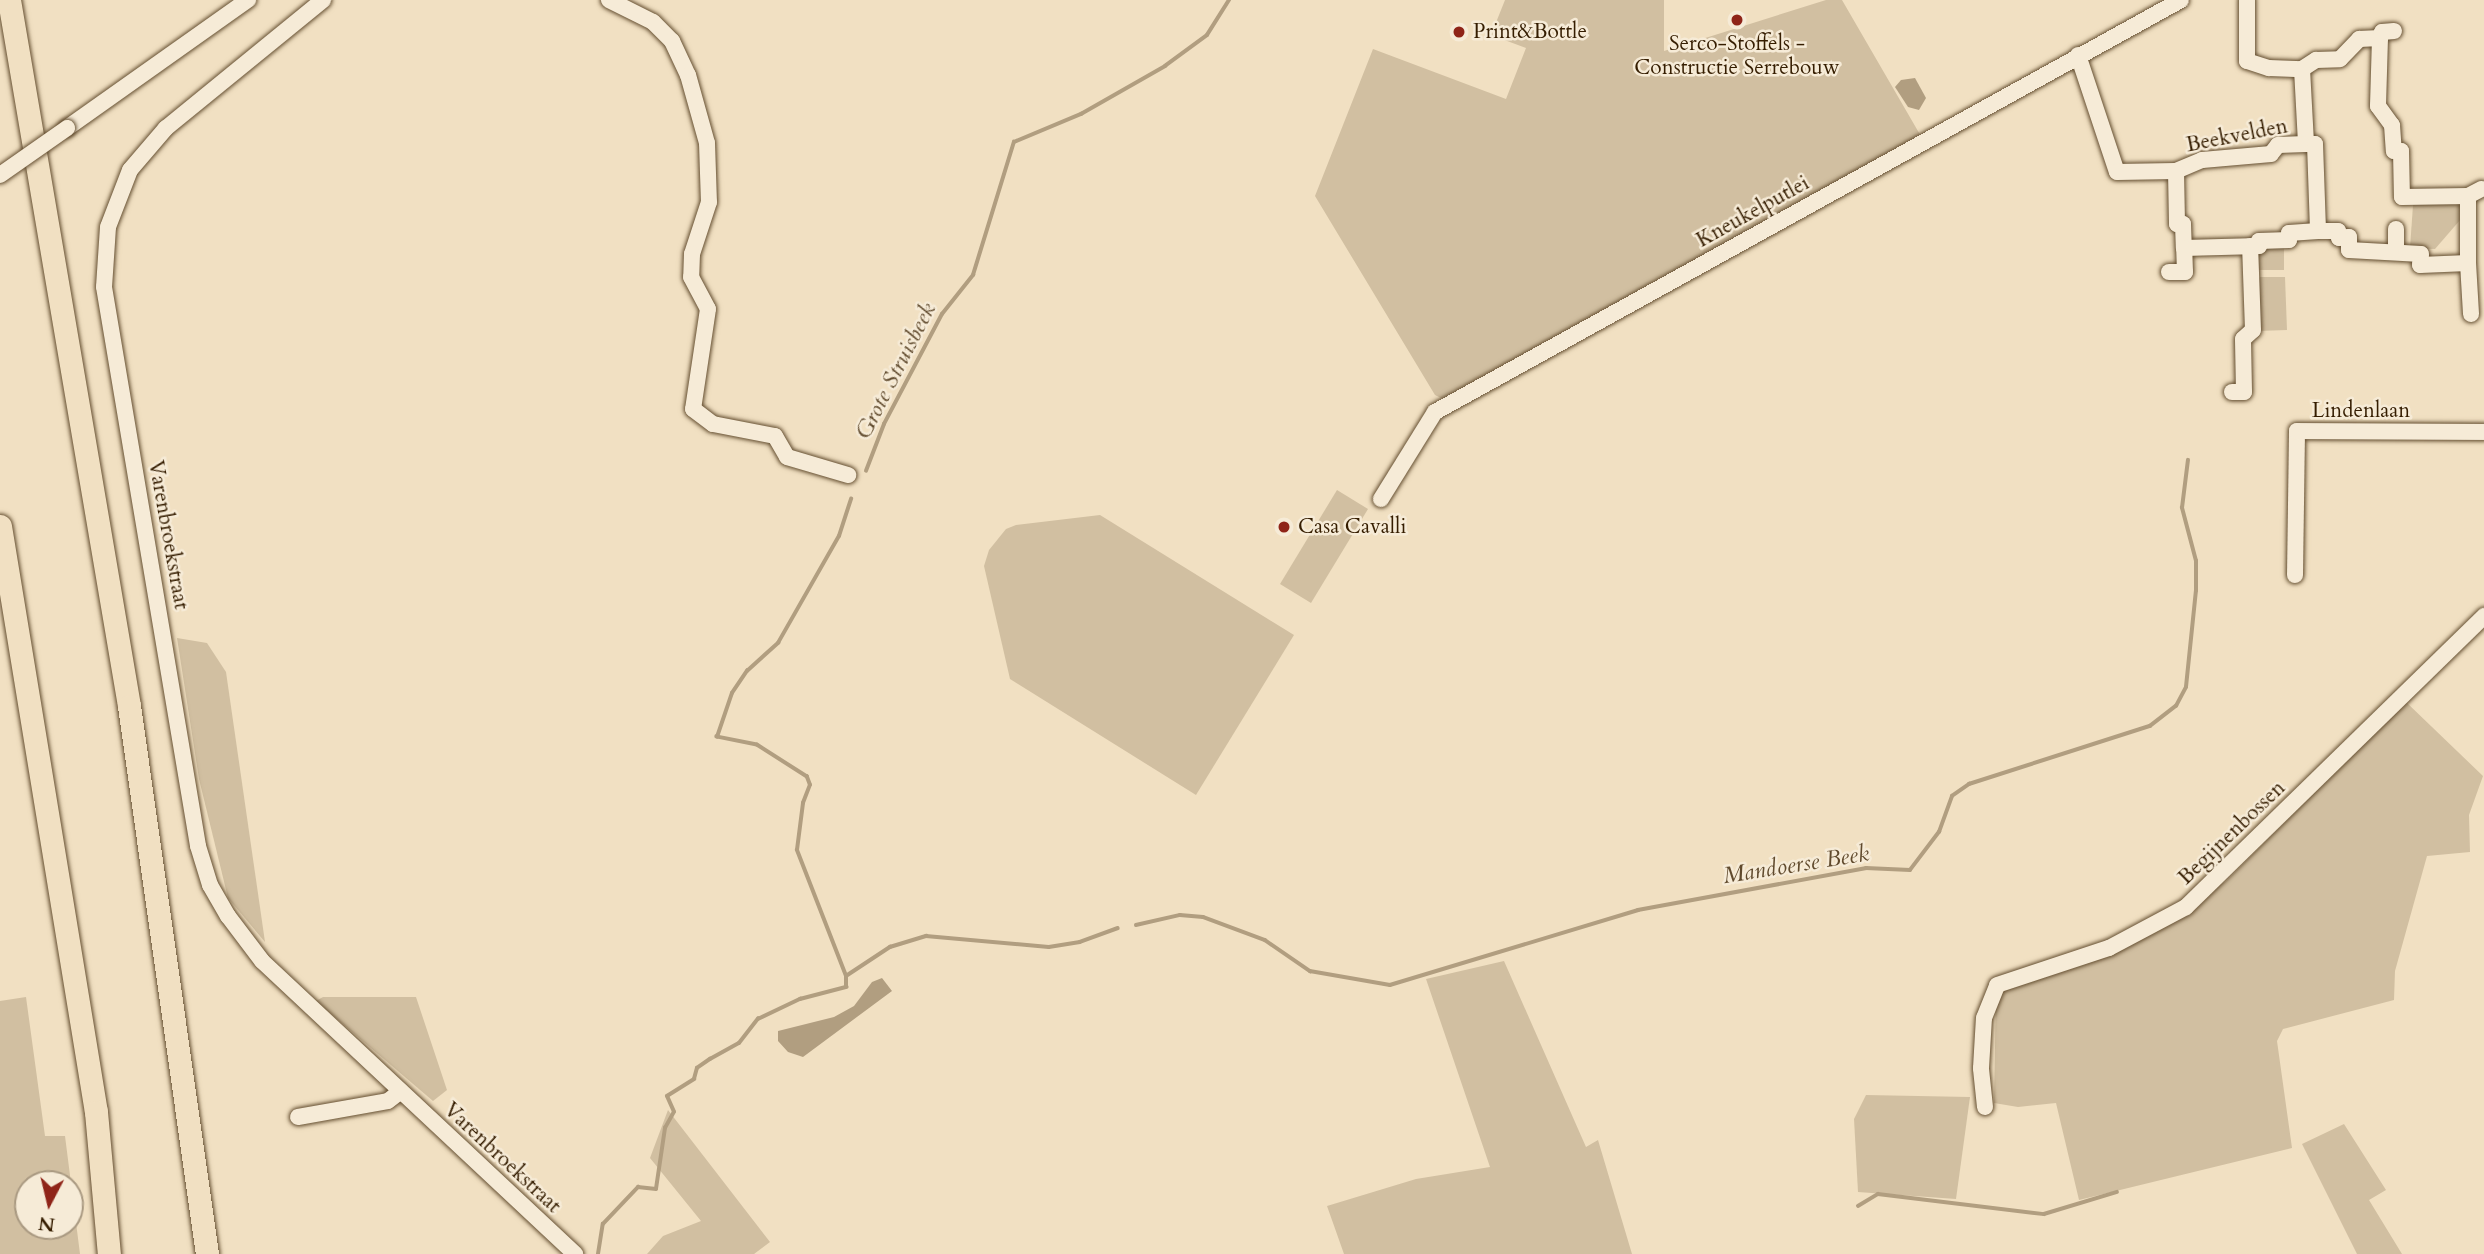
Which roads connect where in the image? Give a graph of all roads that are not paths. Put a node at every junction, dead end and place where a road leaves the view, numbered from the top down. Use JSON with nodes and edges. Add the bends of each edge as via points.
{"nodes":[{"id":1,"x":9,"y":0,"type":"edge"},
{"id":2,"x":248,"y":0,"type":"edge"},
{"id":3,"x":323,"y":0,"type":"edge"},
{"id":4,"x":609,"y":0,"type":"edge"},
{"id":5,"x":2181,"y":0,"type":"edge"},
{"id":6,"x":2246,"y":0,"type":"edge"},
{"id":7,"x":2078,"y":55,"type":"junction"},
{"id":8,"x":2302,"y":69,"type":"junction"},
{"id":9,"x":2306,"y":144,"type":"junction"},
{"id":10,"x":2176,"y":171,"type":"junction"},
{"id":11,"x":0,"y":175,"type":"edge"},
{"id":12,"x":2396,"y":229,"type":"dead end"},
{"id":13,"x":2318,"y":231,"type":"junction"},
{"id":14,"x":2250,"y":246,"type":"junction"},
{"id":15,"x":2184,"y":248,"type":"junction"},
{"id":16,"x":2396,"y":251,"type":"junction"},
{"id":17,"x":2468,"y":264,"type":"junction"},
{"id":18,"x":2169,"y":272,"type":"dead end"},
{"id":19,"x":2471,"y":314,"type":"dead end"},
{"id":20,"x":2232,"y":392,"type":"dead end"},
{"id":21,"x":2484,"y":432,"type":"edge"},
{"id":22,"x":848,"y":475,"type":"dead end"},
{"id":23,"x":1381,"y":499,"type":"dead end"},
{"id":24,"x":0,"y":526,"type":"edge"},
{"id":25,"x":2295,"y":575,"type":"dead end"},
{"id":26,"x":2484,"y":616,"type":"edge"},
{"id":27,"x":401,"y":1091,"type":"junction"},
{"id":28,"x":1985,"y":1107,"type":"dead end"},
{"id":29,"x":298,"y":1117,"type":"dead end"},
{"id":30,"x":109,"y":1254,"type":"edge"},
{"id":31,"x":207,"y":1254,"type":"edge"},
{"id":32,"x":575,"y":1254,"type":"edge"}],
"edges":[{"from":1,"to":31,"type":"highway","via":[[129,706]]},
{"from":2,"to":11,"type":"street","bridge":true},
{"from":3,"to":27,"type":"street","name":"Varenbroekstraat","via":[[183,111],[130,170],[108,227],[104,287],[198,846],[210,885],[262,961]]},
{"from":4,"to":22,"type":"street","via":[[653,22],[672,41],[688,75],[707,143],[709,202],[692,254],[691,277],[708,309],[693,409],[713,424],[775,436],[787,457]]},
{"from":5,"to":7,"type":"street","name":"Kneukelputlei"},
{"from":6,"to":8,"type":"street","via":[[2246,61]]},
{"from":7,"to":10,"type":"street","name":"Beekvelden","via":[[2117,172]]},
{"from":7,"to":23,"type":"street","name":"Kneukelputlei","via":[[1435,412]]},
{"from":8,"to":9,"type":"street","name":"Beekvelden"},
{"from":8,"to":17,"type":"street","via":[[2316,60],[2340,59],[2359,39],[2387,35],[2378,106],[2392,125],[2394,151],[2401,151],[2402,204],[2474,192]]},
{"from":9,"to":10,"type":"street","name":"Beekvelden","via":[[2278,145],[2271,154],[2202,160]]},
{"from":9,"to":13,"type":"street","name":"Beekvelden","via":[[2315,144]]},
{"from":10,"to":15,"type":"street","name":"Beekvelden","via":[[2177,224],[2183,224]]},
{"from":12,"to":16,"type":"street"},
{"from":13,"to":14,"type":"street","via":[[2289,233],[2289,240]]},
{"from":13,"to":16,"type":"street","via":[[2338,231],[2339,237],[2349,237],[2349,250]]},
{"from":14,"to":15,"type":"street"},
{"from":14,"to":20,"type":"street","via":[[2253,330],[2243,339],[2244,392]]},
{"from":15,"to":18,"type":"street","via":[[2185,272]]},
{"from":16,"to":17,"type":"street","via":[[2421,254],[2420,265]]},
{"from":17,"to":19,"type":"street"},
{"from":21,"to":25,"type":"street","name":"Lindenlaan","via":[[2297,431]]},
{"from":24,"to":30,"type":"highway","via":[[96,1112]]},
{"from":26,"to":28,"type":"street","name":"Begijnenbossen","via":[[2186,907],[2109,948],[1997,985],[1984,1018],[1981,1068]]},
{"from":27,"to":29,"type":"street","via":[[388,1101]]},
{"from":27,"to":32,"type":"street","name":"Varenbroekstraat"}]}
